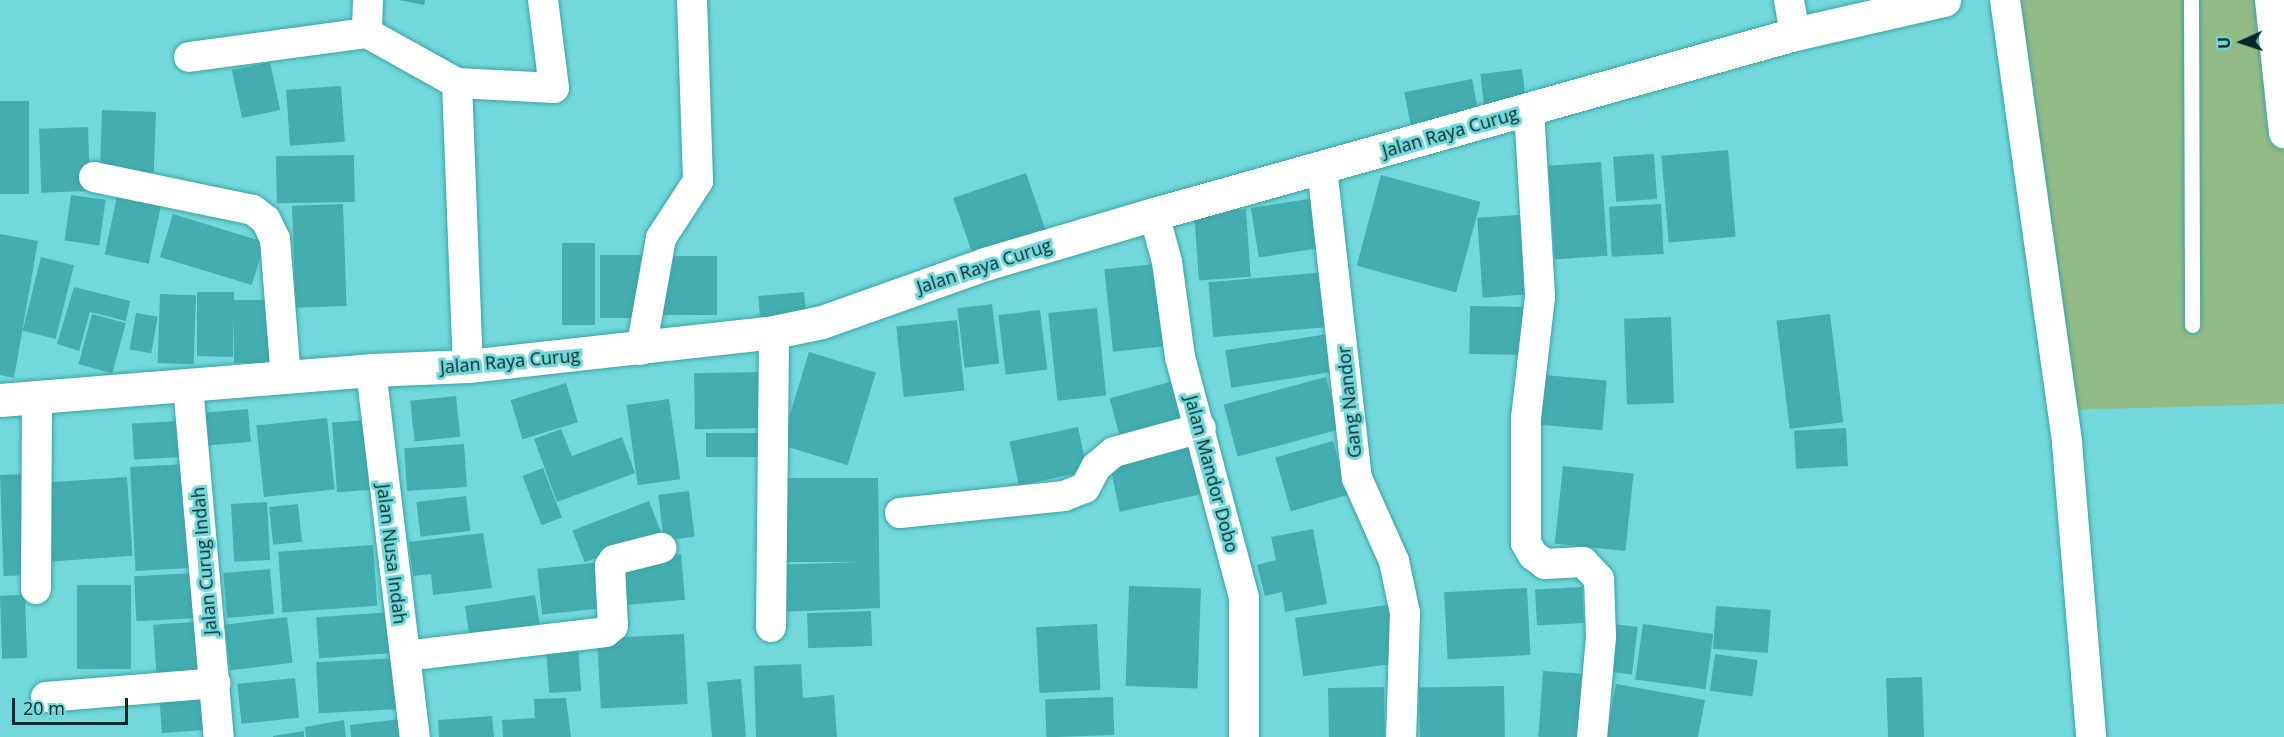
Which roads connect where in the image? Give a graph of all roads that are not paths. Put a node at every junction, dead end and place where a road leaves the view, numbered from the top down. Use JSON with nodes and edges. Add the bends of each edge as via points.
{"nodes":[{"id":1,"x":368,"y":0,"type":"edge"},
{"id":2,"x":543,"y":0,"type":"edge"},
{"id":3,"x":692,"y":0,"type":"edge"},
{"id":4,"x":1789,"y":0,"type":"edge"},
{"id":5,"x":1944,"y":0,"type":"edge"},
{"id":6,"x":2005,"y":0,"type":"edge"},
{"id":7,"x":2191,"y":0,"type":"edge"},
{"id":8,"x":2270,"y":0,"type":"edge"},
{"id":9,"x":367,"y":33,"type":"junction"},
{"id":10,"x":1795,"y":34,"type":"junction"},
{"id":11,"x":189,"y":57,"type":"dead end"},
{"id":12,"x":457,"y":83,"type":"junction"},
{"id":13,"x":1529,"y":110,"type":"junction"},
{"id":14,"x":2284,"y":133,"type":"edge"},
{"id":15,"x":1322,"y":168,"type":"junction"},
{"id":16,"x":94,"y":177,"type":"dead end"},
{"id":17,"x":1154,"y":214,"type":"junction"},
{"id":18,"x":2192,"y":325,"type":"dead end"},
{"id":19,"x":774,"y":332,"type":"junction"},
{"id":20,"x":641,"y":350,"type":"junction"},
{"id":21,"x":468,"y":366,"type":"junction"},
{"id":22,"x":371,"y":370,"type":"junction"},
{"id":23,"x":286,"y":379,"type":"junction"},
{"id":24,"x":188,"y":386,"type":"junction"},
{"id":25,"x":37,"y":397,"type":"junction"},
{"id":26,"x":0,"y":400,"type":"edge"},
{"id":27,"x":1201,"y":428,"type":"junction"},
{"id":28,"x":900,"y":513,"type":"dead end"},
{"id":29,"x":661,"y":548,"type":"dead end"},
{"id":30,"x":36,"y":589,"type":"dead end"},
{"id":31,"x":771,"y":627,"type":"dead end"},
{"id":32,"x":405,"y":656,"type":"junction"},
{"id":33,"x":214,"y":683,"type":"junction"},
{"id":34,"x":46,"y":697,"type":"dead end"},
{"id":35,"x":219,"y":737,"type":"edge"},
{"id":36,"x":415,"y":737,"type":"edge"},
{"id":37,"x":1244,"y":737,"type":"edge"},
{"id":38,"x":1401,"y":737,"type":"edge"},
{"id":39,"x":1592,"y":737,"type":"edge"},
{"id":40,"x":2091,"y":737,"type":"edge"}],
"edges":[{"from":1,"to":9,"type":"street"},
{"from":2,"to":12,"type":"street","via":[[554,88]]},
{"from":3,"to":20,"type":"street","via":[[698,181],[658,246]]},
{"from":4,"to":10,"type":"street"},
{"from":5,"to":10,"type":"main road","name":"Jalan Raya Curug"},
{"from":6,"to":40,"type":"street","via":[[2067,442]]},
{"from":7,"to":18,"type":"lane"},
{"from":8,"to":14,"type":"street"},
{"from":9,"to":11,"type":"street"},
{"from":9,"to":12,"type":"street"},
{"from":10,"to":13,"type":"main road","name":"Jalan Raya Curug"},
{"from":12,"to":21,"type":"street"},
{"from":13,"to":15,"type":"main road","name":"Jalan Raya Curug"},
{"from":13,"to":39,"type":"street","via":[[1540,297],[1526,418],[1526,543],[1545,564],[1583,562],[1599,579],[1601,648]]},
{"from":15,"to":17,"type":"main road","name":"Jalan Raya Curug"},
{"from":15,"to":38,"type":"street","name":"Gang Nandor","via":[[1357,478],[1394,561],[1405,613]]},
{"from":16,"to":23,"type":"street","via":[[253,210],[266,220],[275,238]]},
{"from":17,"to":19,"type":"main road","name":"Jalan Raya Curug","via":[[985,264],[822,322]]},
{"from":17,"to":27,"type":"street","name":"Jalan Mandor Dobo","via":[[1167,262],[1180,357]]},
{"from":19,"to":20,"type":"main road","name":"Jalan Raya Curug"},
{"from":19,"to":31,"type":"street"},
{"from":20,"to":21,"type":"main road","name":"Jalan Raya Curug"},
{"from":21,"to":22,"type":"main road","name":"Jalan Raya Curug"},
{"from":22,"to":23,"type":"main road","name":"Jalan Raya Curug"},
{"from":22,"to":32,"type":"street","name":"Jalan Nusa Indah"},
{"from":23,"to":24,"type":"main road","name":"Jalan Raya Curug"},
{"from":24,"to":25,"type":"main road","name":"Jalan Raya Curug"},
{"from":24,"to":33,"type":"street","name":"Jalan Curug Indah"},
{"from":25,"to":26,"type":"main road","name":"Jalan Raya Curug"},
{"from":25,"to":30,"type":"street"},
{"from":27,"to":28,"type":"street","via":[[1114,452],[1096,467],[1085,488],[1064,496]]},
{"from":27,"to":37,"type":"street","name":"Jalan Mandor Dobo","via":[[1244,598]]},
{"from":29,"to":32,"type":"street","via":[[614,560],[610,566],[613,626],[606,632]]},
{"from":32,"to":36,"type":"street","name":"Jalan Nusa Indah"},
{"from":33,"to":34,"type":"street"},
{"from":33,"to":35,"type":"street","name":"Jalan Curug Indah"}]}
